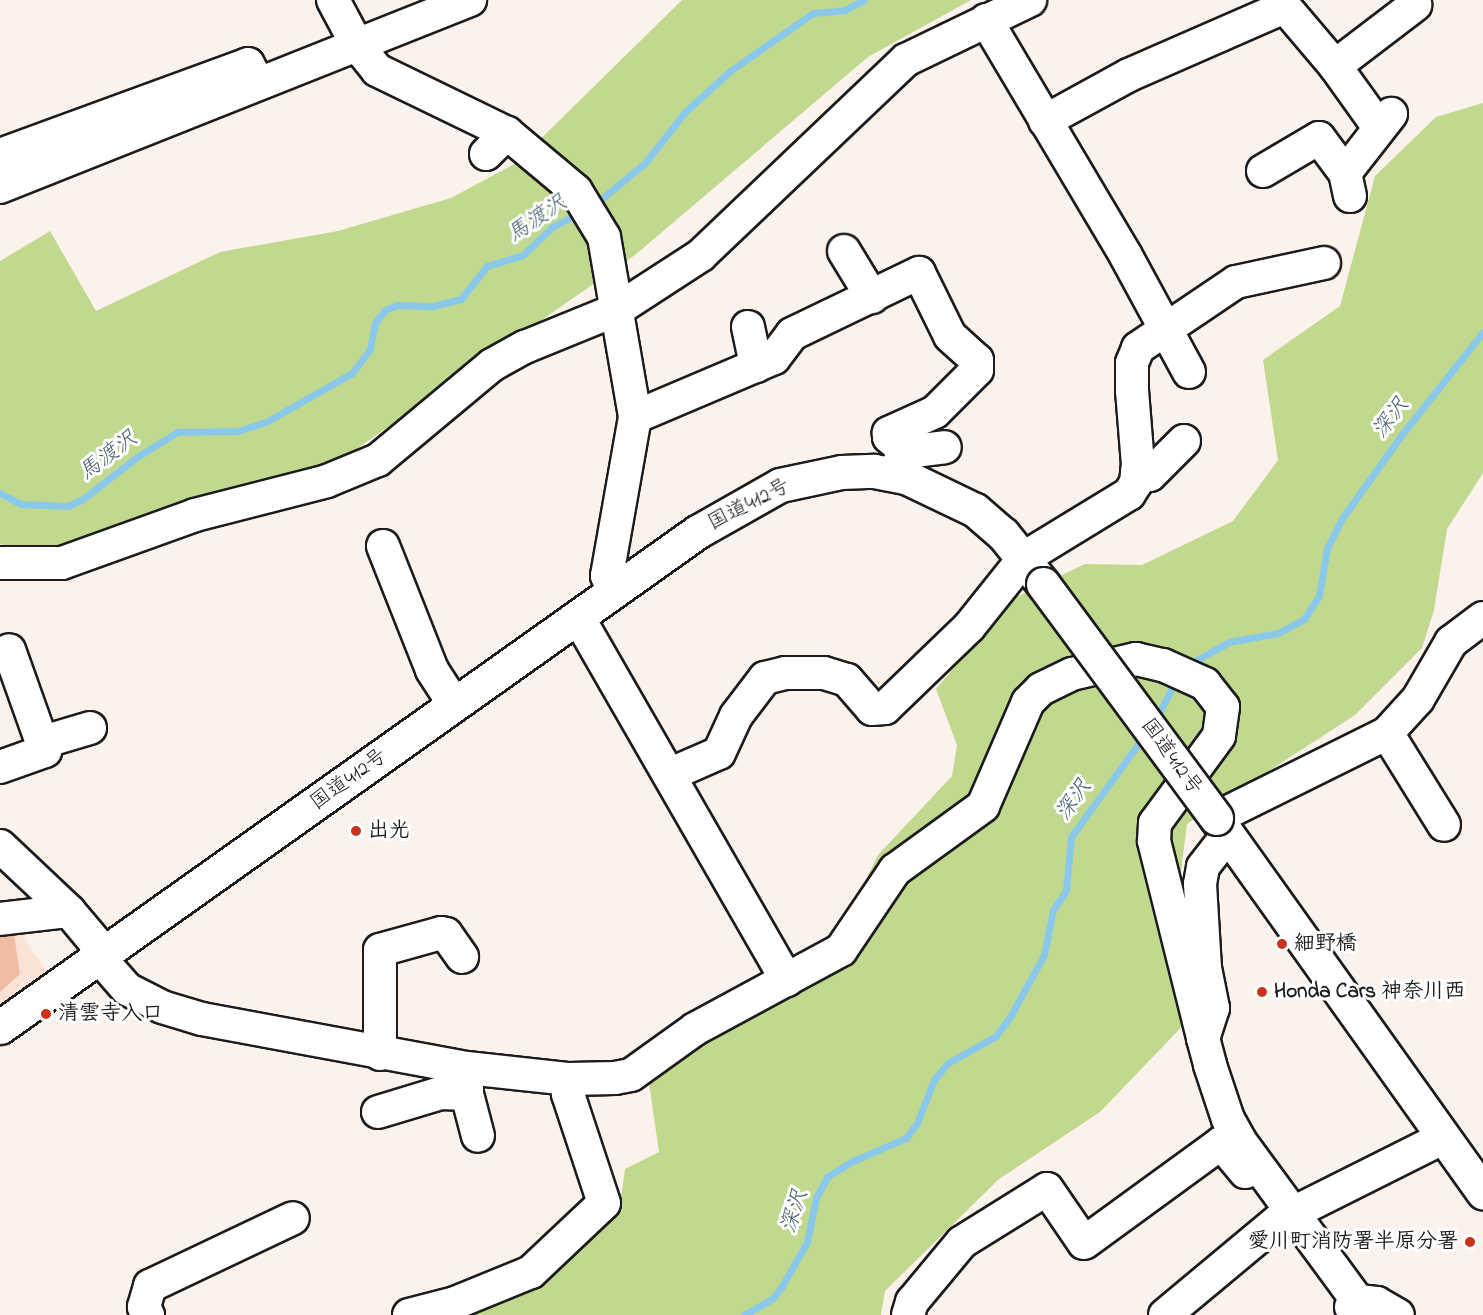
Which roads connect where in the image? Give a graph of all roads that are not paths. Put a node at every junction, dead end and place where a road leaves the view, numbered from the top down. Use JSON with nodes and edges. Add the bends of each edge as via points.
{"nodes":[{"id":1,"x":333,"y":0,"type":"edge"},
{"id":2,"x":470,"y":0,"type":"edge"},
{"id":3,"x":1030,"y":0,"type":"edge"},
{"id":4,"x":1415,"y":5,"type":"dead end"},
{"id":5,"x":986,"y":20,"type":"junction"},
{"id":6,"x":357,"y":45,"type":"junction"},
{"id":7,"x":1335,"y":66,"type":"junction"},
{"id":8,"x":258,"y":84,"type":"junction"},
{"id":9,"x":1045,"y":121,"type":"junction"},
{"id":10,"x":0,"y":155,"type":"edge"},
{"id":11,"x":1263,"y":171,"type":"dead end"},
{"id":12,"x":0,"y":187,"type":"edge"},
{"id":13,"x":844,"y":251,"type":"dead end"},
{"id":14,"x":1324,"y":263,"type":"dead end"},
{"id":15,"x":872,"y":297,"type":"junction"},
{"id":16,"x":618,"y":309,"type":"junction"},
{"id":17,"x":748,"y":327,"type":"dead end"},
{"id":18,"x":1167,"y":330,"type":"junction"},
{"id":19,"x":756,"y":366,"type":"junction"},
{"id":20,"x":1190,"y":372,"type":"dead end"},
{"id":21,"x":636,"y":417,"type":"junction"},
{"id":22,"x":1184,"y":441,"type":"dead end"},
{"id":23,"x":945,"y":447,"type":"dead end"},
{"id":24,"x":899,"y":463,"type":"junction"},
{"id":25,"x":1137,"y":472,"type":"junction"},
{"id":26,"x":383,"y":546,"type":"dead end"},
{"id":27,"x":0,"y":563,"type":"edge"},
{"id":28,"x":1034,"y":571,"type":"junction"},
{"id":29,"x":615,"y":590,"type":"junction"},
{"id":30,"x":578,"y":617,"type":"junction"},
{"id":31,"x":1483,"y":618,"type":"edge"},
{"id":32,"x":22,"y":665,"type":"dead end"},
{"id":33,"x":454,"y":704,"type":"junction"},
{"id":34,"x":90,"y":728,"type":"dead end"},
{"id":35,"x":1387,"y":733,"type":"junction"},
{"id":36,"x":47,"y":755,"type":"junction"},
{"id":37,"x":0,"y":767,"type":"edge"},
{"id":38,"x":670,"y":774,"type":"junction"},
{"id":39,"x":1438,"y":813,"type":"dead end"},
{"id":40,"x":1222,"y":827,"type":"junction"},
{"id":41,"x":0,"y":846,"type":"edge"},
{"id":42,"x":69,"y":911,"type":"junction"},
{"id":43,"x":0,"y":919,"type":"edge"},
{"id":44,"x":99,"y":957,"type":"junction"},
{"id":45,"x":462,"y":957,"type":"dead end"},
{"id":46,"x":787,"y":980,"type":"junction"},
{"id":47,"x":0,"y":1027,"type":"edge"},
{"id":48,"x":1203,"y":1038,"type":"junction"},
{"id":49,"x":380,"y":1054,"type":"junction"},
{"id":50,"x":569,"y":1079,"type":"junction"},
{"id":51,"x":467,"y":1081,"type":"junction"},
{"id":52,"x":1195,"y":1093,"type":"dead end"},
{"id":53,"x":378,"y":1112,"type":"dead end"},
{"id":54,"x":478,"y":1136,"type":"dead end"},
{"id":55,"x":1443,"y":1138,"type":"junction"},
{"id":56,"x":1221,"y":1143,"type":"junction"},
{"id":57,"x":1274,"y":1188,"type":"junction"},
{"id":58,"x":1483,"y":1192,"type":"edge"},
{"id":59,"x":1295,"y":1212,"type":"junction"},
{"id":60,"x":293,"y":1218,"type":"dead end"},
{"id":61,"x":1356,"y":1310,"type":"edge"},
{"id":62,"x":138,"y":1312,"type":"edge"},
{"id":63,"x":409,"y":1315,"type":"edge"},
{"id":64,"x":908,"y":1315,"type":"edge"},
{"id":65,"x":1165,"y":1315,"type":"edge"},
{"id":66,"x":1398,"y":1315,"type":"edge"}],
"edges":[{"from":1,"to":6,"type":"street"},
{"from":2,"to":6,"type":"street"},
{"from":3,"to":5,"type":"street"},
{"from":4,"to":7,"type":"street"},
{"from":5,"to":9,"type":"street"},
{"from":5,"to":16,"type":"street","via":[[906,60],[701,255]]},
{"from":6,"to":8,"type":"street"},
{"from":6,"to":16,"type":"street","via":[[377,70],[496,143],[562,177],[592,213],[609,258]]},
{"from":7,"to":9,"type":"street","via":[[1285,7],[1129,75]]},
{"from":7,"to":11,"type":"street","via":[[1385,120],[1348,184],[1319,138]]},
{"from":8,"to":10,"type":"street","via":[[248,64]]},
{"from":8,"to":12,"type":"street"},
{"from":9,"to":18,"type":"street"},
{"from":13,"to":15,"type":"street"},
{"from":14,"to":18,"type":"street","via":[[1236,282]]},
{"from":15,"to":19,"type":"street","via":[[792,334],[774,358]]},
{"from":15,"to":24,"type":"street","via":[[919,273],[950,336],[977,360],[977,370],[935,412],[889,433]]},
{"from":16,"to":21,"type":"street"},
{"from":16,"to":27,"type":"street","via":[[525,347],[492,365],[378,460],[359,468],[195,515],[62,563]]},
{"from":17,"to":19,"type":"street"},
{"from":18,"to":20,"type":"street"},
{"from":18,"to":25,"type":"street","via":[[1138,348],[1132,363]]},
{"from":19,"to":21,"type":"street"},
{"from":21,"to":29,"type":"street","via":[[607,576]]},
{"from":22,"to":25,"type":"street","via":[[1150,475]]},
{"from":23,"to":24,"type":"street"},
{"from":24,"to":28,"type":"highway","name":"国道412号","via":[[938,491],[975,510]]},
{"from":24,"to":29,"type":"highway","name":"国道412号","via":[[780,486],[737,506]]},
{"from":25,"to":28,"type":"street","via":[[1129,494]]},
{"from":26,"to":33,"type":"street","via":[[432,670]]},
{"from":28,"to":38,"type":"street","via":[[885,708],[872,709],[847,680],[824,674],[785,673],[765,678],[736,716],[718,753]]},
{"from":28,"to":40,"type":"highway","name":"国道412号","bridge":true},
{"from":29,"to":30,"type":"highway","name":"国道412号"},
{"from":30,"to":33,"type":"highway","name":"国道412号"},
{"from":30,"to":38,"type":"street"},
{"from":31,"to":35,"type":"street","via":[[1451,642],[1418,699]]},
{"from":32,"to":36,"type":"street"},
{"from":33,"to":44,"type":"highway","name":"国道412号"},
{"from":34,"to":36,"type":"street"},
{"from":35,"to":39,"type":"street"},
{"from":35,"to":40,"type":"street"},
{"from":36,"to":37,"type":"street"},
{"from":38,"to":46,"type":"street"},
{"from":40,"to":48,"type":"street","via":[[1203,867],[1200,884],[1205,968],[1212,1008]]},
{"from":40,"to":55,"type":"highway","name":"国道412号"},
{"from":41,"to":42,"type":"street"},
{"from":42,"to":43,"type":"street"},
{"from":42,"to":44,"type":"street","via":[[94,942]]},
{"from":44,"to":47,"type":"highway","name":"国道412号"},
{"from":44,"to":49,"type":"street","via":[[127,989],[162,1007],[202,1019]]},
{"from":45,"to":49,"type":"street","via":[[446,934],[441,933],[368,953]]},
{"from":46,"to":48,"type":"street","via":[[841,950],[895,870],[983,806],[1028,702],[1041,689],[1072,674],[1136,659],[1176,671],[1214,693],[1223,707],[1224,723],[1219,736],[1155,823],[1154,841]]},
{"from":46,"to":50,"type":"street","via":[[695,1029],[631,1075]]},
{"from":48,"to":57,"type":"street","via":[[1228,1119]]},
{"from":49,"to":51,"type":"street"},
{"from":50,"to":51,"type":"street"},
{"from":50,"to":63,"type":"street","via":[[568,1094],[604,1203],[531,1272],[455,1303]]},
{"from":51,"to":53,"type":"street"},
{"from":51,"to":54,"type":"street"},
{"from":52,"to":56,"type":"street"},
{"from":55,"to":58,"type":"highway","name":"国道412号"},
{"from":55,"to":59,"type":"street"},
{"from":56,"to":57,"type":"street","via":[[1260,1189]]},
{"from":56,"to":64,"type":"street","via":[[1084,1243],[1047,1189],[962,1242],[912,1302]]},
{"from":57,"to":59,"type":"street"},
{"from":59,"to":61,"type":"street"},
{"from":59,"to":65,"type":"street","via":[[1279,1220]]},
{"from":60,"to":62,"type":"street","via":[[243,1254],[150,1286]]},
{"from":61,"to":66,"type":"street","via":[[1377,1303]]}]}
